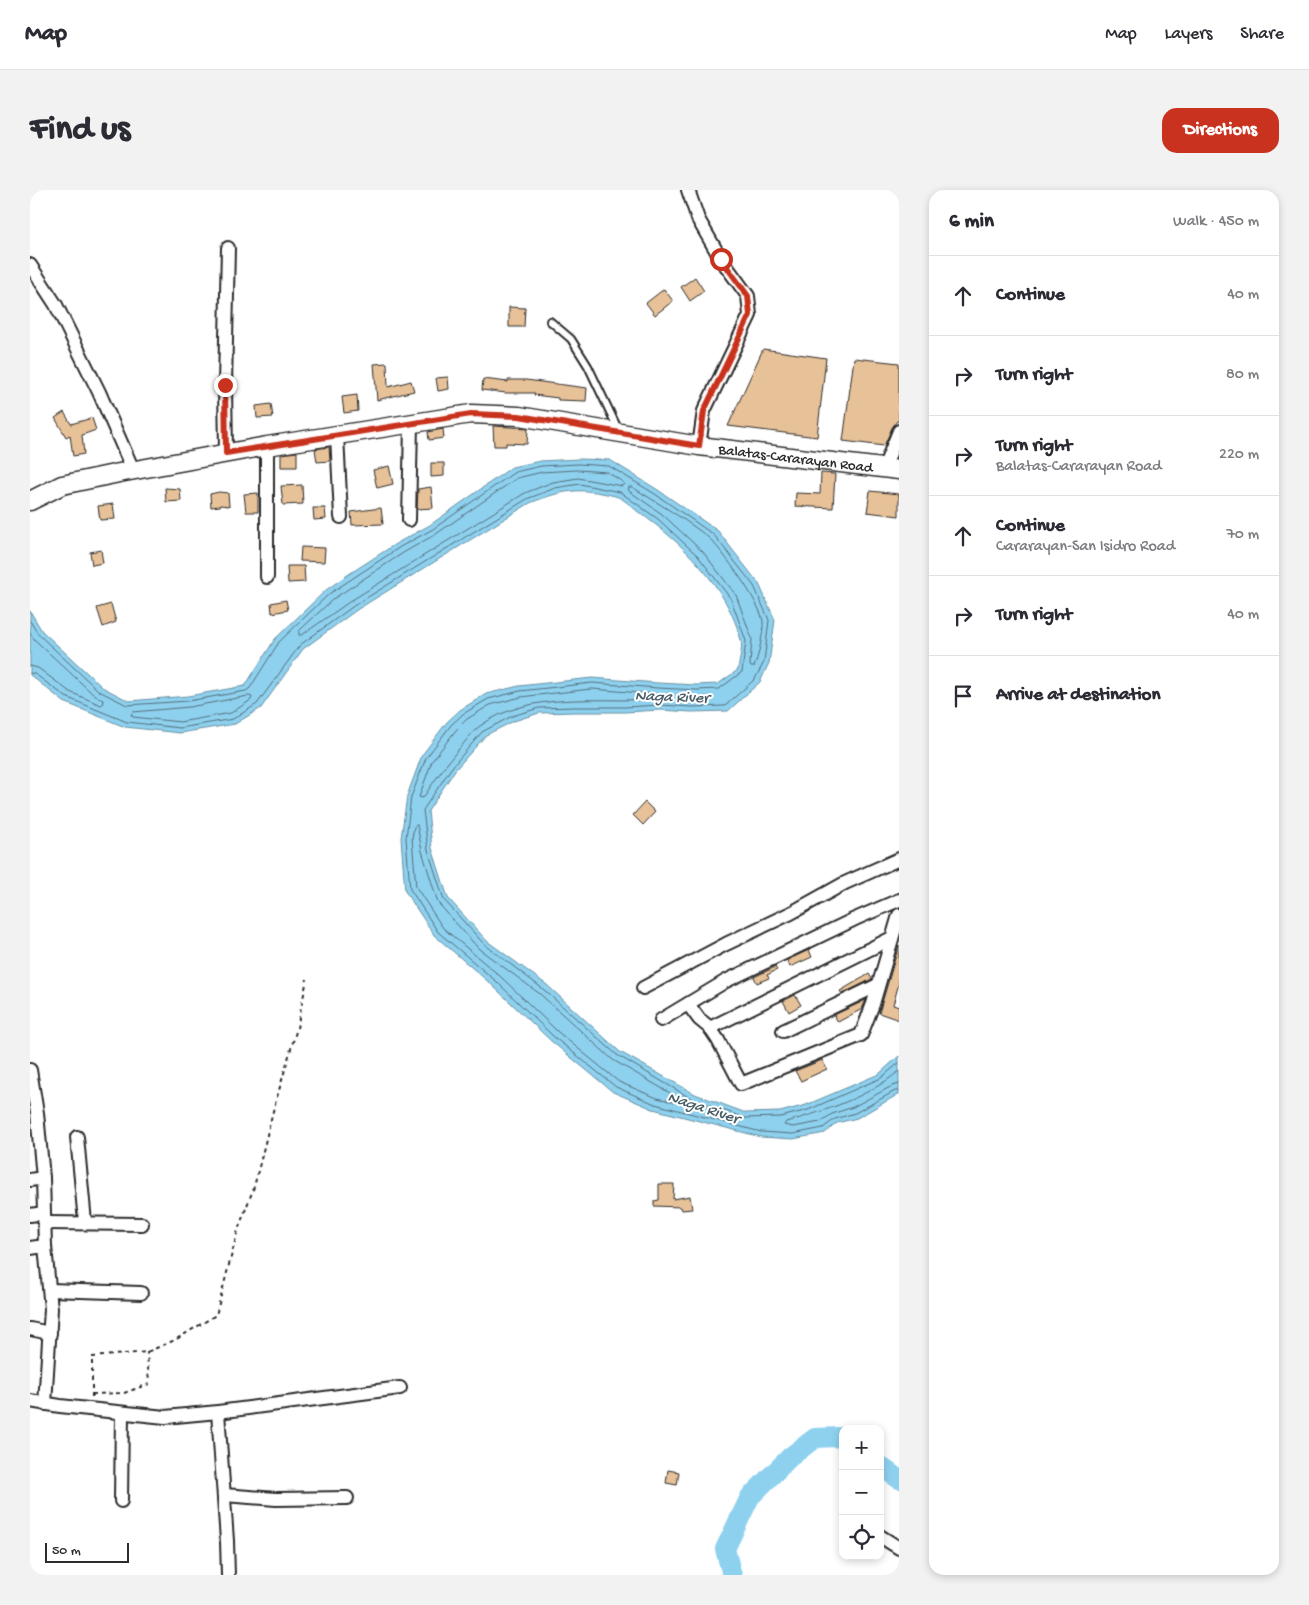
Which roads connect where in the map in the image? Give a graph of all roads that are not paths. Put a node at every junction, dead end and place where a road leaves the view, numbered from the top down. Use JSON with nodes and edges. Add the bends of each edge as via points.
{"nodes":[{"id":1,"x":688,"y":190,"type":"edge"},
{"id":2,"x":228,"y":248,"type":"dead end"},
{"id":3,"x":30,"y":265,"type":"edge"},
{"id":4,"x":550,"y":322,"type":"dead end"},
{"id":5,"x":411,"y":424,"type":"junction"},
{"id":6,"x":899,"y":431,"type":"edge"},
{"id":7,"x":620,"y":432,"type":"junction"},
{"id":8,"x":337,"y":435,"type":"junction"},
{"id":9,"x":267,"y":446,"type":"junction"},
{"id":10,"x":699,"y":446,"type":"junction"},
{"id":11,"x":226,"y":453,"type":"junction"},
{"id":12,"x":891,"y":469,"type":"edge"},
{"id":13,"x":133,"y":470,"type":"junction"},
{"id":14,"x":30,"y":501,"type":"edge"},
{"id":15,"x":341,"y":517,"type":"dead end"},
{"id":16,"x":409,"y":520,"type":"dead end"},
{"id":17,"x":267,"y":577,"type":"dead end"},
{"id":18,"x":899,"y":859,"type":"edge"},
{"id":19,"x":899,"y":900,"type":"edge"},
{"id":20,"x":899,"y":914,"type":"edge"},
{"id":21,"x":892,"y":938,"type":"junction"},
{"id":22,"x":878,"y":985,"type":"junction"},
{"id":23,"x":642,"y":988,"type":"dead end"},
{"id":24,"x":688,"y":1004,"type":"junction"},
{"id":25,"x":660,"y":1020,"type":"dead end"},
{"id":26,"x":710,"y":1028,"type":"junction"},
{"id":27,"x":783,"y":1031,"type":"dead end"},
{"id":28,"x":30,"y":1070,"type":"edge"},
{"id":29,"x":77,"y":1137,"type":"dead end"},
{"id":30,"x":36,"y":1179,"type":"edge"},
{"id":31,"x":30,"y":1214,"type":"edge"},
{"id":32,"x":44,"y":1218,"type":"junction"},
{"id":33,"x":85,"y":1222,"type":"junction"},
{"id":34,"x":142,"y":1224,"type":"dead end"},
{"id":35,"x":45,"y":1246,"type":"junction"},
{"id":36,"x":30,"y":1248,"type":"edge"},
{"id":37,"x":50,"y":1290,"type":"junction"},
{"id":38,"x":141,"y":1292,"type":"dead end"},
{"id":39,"x":30,"y":1329,"type":"edge"},
{"id":40,"x":50,"y":1333,"type":"junction"},
{"id":41,"x":400,"y":1388,"type":"dead end"},
{"id":42,"x":30,"y":1401,"type":"edge"},
{"id":43,"x":45,"y":1404,"type":"junction"},
{"id":44,"x":122,"y":1412,"type":"junction"},
{"id":45,"x":218,"y":1412,"type":"junction"},
{"id":46,"x":224,"y":1495,"type":"junction"},
{"id":47,"x":347,"y":1498,"type":"dead end"},
{"id":48,"x":121,"y":1501,"type":"dead end"},
{"id":49,"x":884,"y":1539,"type":"edge"},
{"id":50,"x":899,"y":1548,"type":"edge"},
{"id":51,"x":228,"y":1575,"type":"edge"}],
"edges":[{"from":1,"to":10,"type":"street","via":[[698,219],[748,296],[750,315],[704,411]]},
{"from":2,"to":11,"type":"street"},
{"from":3,"to":13,"type":"street","via":[[56,305]]},
{"from":4,"to":7,"type":"lane","via":[[571,339]]},
{"from":5,"to":7,"type":"main road","name":"Balatas-Cararayan Road","via":[[471,414],[519,416]]},
{"from":5,"to":8,"type":"main road","name":"Balatas-Cararayan Road"},
{"from":5,"to":16,"type":"street"},
{"from":6,"to":12,"type":"street"},
{"from":7,"to":10,"type":"main road","name":"Balatas-Cararayan Road"},
{"from":8,"to":9,"type":"main road","name":"Balatas-Cararayan Road"},
{"from":8,"to":15,"type":"street"},
{"from":9,"to":11,"type":"main road","name":"Balatas-Cararayan Road"},
{"from":9,"to":17,"type":"street"},
{"from":10,"to":12,"type":"main road","name":"Balatas-Cararayan Road"},
{"from":11,"to":13,"type":"main road","name":"Balatas-Cararayan Road"},
{"from":13,"to":14,"type":"main road","name":"Balatas-Cararayan Road","via":[[62,485]]},
{"from":18,"to":23,"type":"street","via":[[845,883]]},
{"from":19,"to":24,"type":"street","via":[[726,981]]},
{"from":20,"to":21,"type":"street"},
{"from":21,"to":22,"type":"street"},
{"from":21,"to":26,"type":"street"},
{"from":22,"to":26,"type":"street","via":[[861,1035],[741,1084]]},
{"from":22,"to":27,"type":"street"},
{"from":24,"to":25,"type":"street"},
{"from":24,"to":26,"type":"street"},
{"from":28,"to":30,"type":"street","via":[[37,1113]]},
{"from":29,"to":33,"type":"street"},
{"from":30,"to":32,"type":"street"},
{"from":31,"to":32,"type":"street"},
{"from":32,"to":33,"type":"street"},
{"from":32,"to":35,"type":"street"},
{"from":33,"to":34,"type":"street"},
{"from":35,"to":36,"type":"street"},
{"from":35,"to":37,"type":"street"},
{"from":37,"to":38,"type":"street"},
{"from":37,"to":40,"type":"street"},
{"from":39,"to":40,"type":"street"},
{"from":40,"to":43,"type":"street"},
{"from":41,"to":45,"type":"street"},
{"from":42,"to":43,"type":"street"},
{"from":43,"to":44,"type":"street"},
{"from":44,"to":45,"type":"street","via":[[165,1417]]},
{"from":44,"to":48,"type":"street"},
{"from":45,"to":46,"type":"street"},
{"from":46,"to":47,"type":"street","via":[[276,1499]]},
{"from":46,"to":51,"type":"street"},
{"from":49,"to":50,"type":"street"}]}
